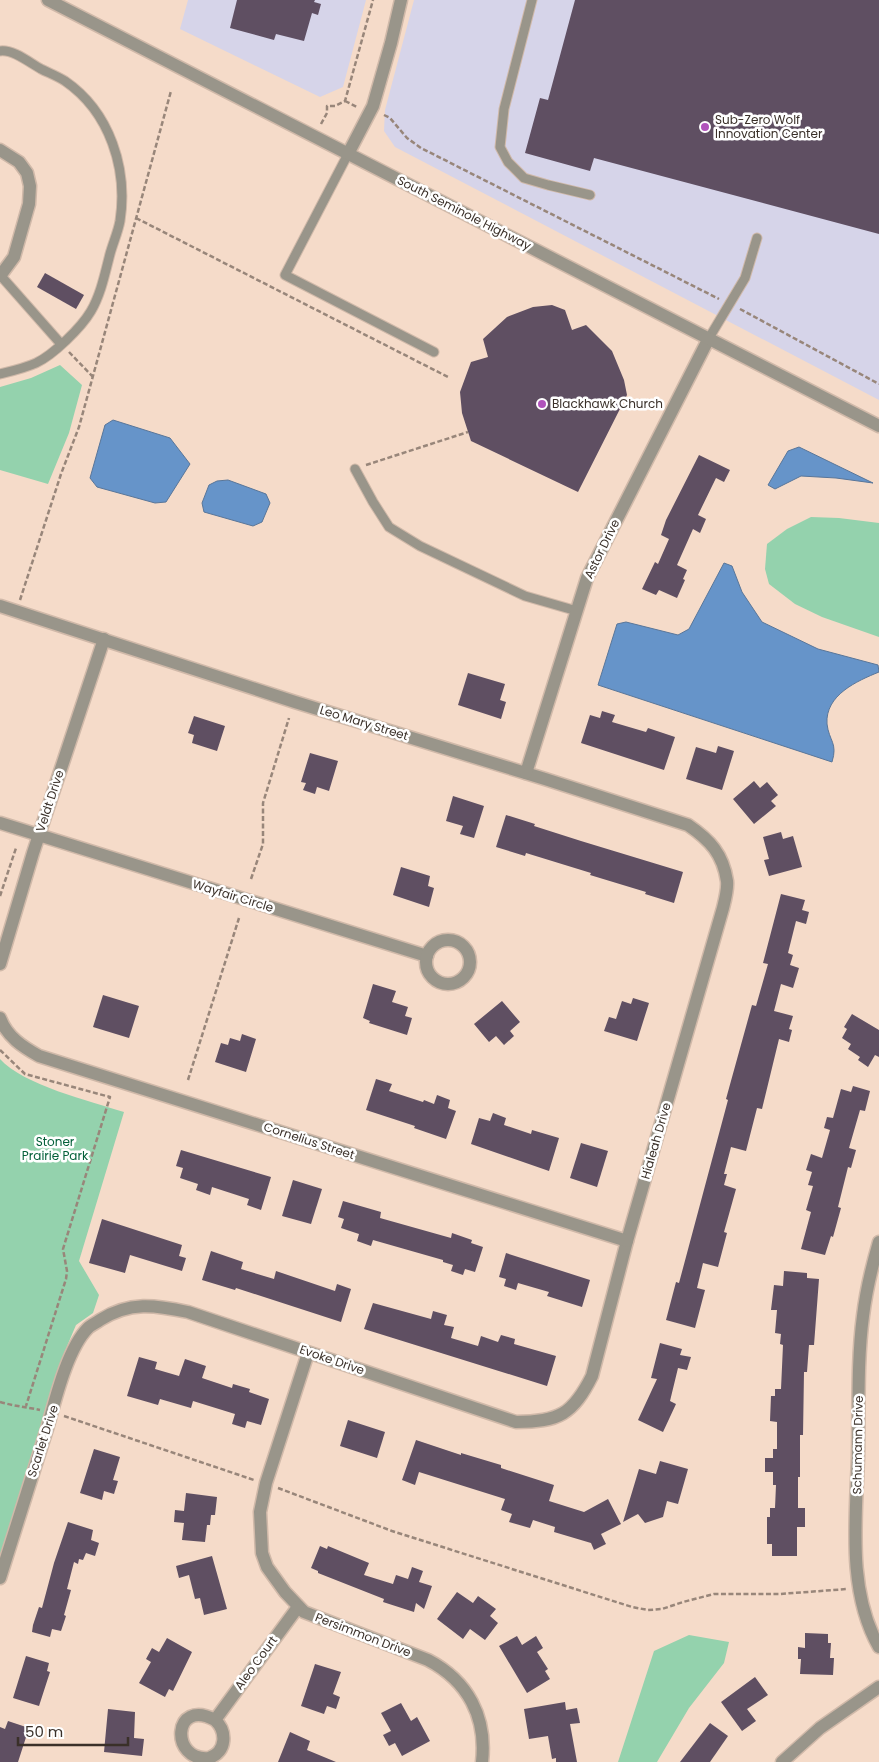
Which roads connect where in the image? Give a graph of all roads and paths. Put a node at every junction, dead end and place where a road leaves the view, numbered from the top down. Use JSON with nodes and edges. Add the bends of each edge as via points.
{"nodes":[{"id":1,"x":48,"y":0,"type":"edge"},
{"id":2,"x":373,"y":0,"type":"edge"},
{"id":3,"x":401,"y":0,"type":"edge"},
{"id":4,"x":532,"y":0,"type":"edge"},
{"id":5,"x":0,"y":52,"type":"edge"},
{"id":6,"x":172,"y":91,"type":"dead end"},
{"id":7,"x":345,"y":101,"type":"junction"},
{"id":8,"x":352,"y":106,"type":"dead end"},
{"id":9,"x":327,"y":113,"type":"dead end"},
{"id":10,"x":382,"y":115,"type":"dead end"},
{"id":11,"x":0,"y":150,"type":"edge"},
{"id":12,"x":348,"y":154,"type":"junction"},
{"id":13,"x":590,"y":195,"type":"dead end"},
{"id":14,"x":136,"y":218,"type":"junction"},
{"id":15,"x":757,"y":238,"type":"dead end"},
{"id":16,"x":0,"y":276,"type":"edge"},
{"id":17,"x":730,"y":304,"type":"junction"},
{"id":18,"x":709,"y":338,"type":"junction"},
{"id":19,"x":61,"y":344,"type":"junction"},
{"id":20,"x":434,"y":352,"type":"dead end"},
{"id":21,"x":0,"y":374,"type":"edge"},
{"id":22,"x":94,"y":378,"type":"junction"},
{"id":23,"x":450,"y":378,"type":"dead end"},
{"id":24,"x":879,"y":384,"type":"edge"},
{"id":25,"x":879,"y":426,"type":"edge"},
{"id":26,"x":468,"y":432,"type":"dead end"},
{"id":27,"x":355,"y":468,"type":"joint"},
{"id":28,"x":0,"y":606,"type":"edge"},
{"id":29,"x":16,"y":611,"type":"junction"},
{"id":30,"x":577,"y":611,"type":"junction"},
{"id":31,"x":104,"y":639,"type":"junction"},
{"id":32,"x":289,"y":718,"type":"dead end"},
{"id":33,"x":526,"y":773,"type":"junction"},
{"id":34,"x":0,"y":824,"type":"edge"},
{"id":35,"x":39,"y":835,"type":"junction"},
{"id":36,"x":16,"y":848,"type":"dead end"},
{"id":37,"x":720,"y":854,"type":"joint"},
{"id":38,"x":251,"y":879,"type":"dead end"},
{"id":39,"x":0,"y":896,"type":"edge"},
{"id":40,"x":239,"y":918,"type":"dead end"},
{"id":41,"x":427,"y":956,"type":"dead end"},
{"id":42,"x":0,"y":964,"type":"edge"},
{"id":43,"x":1,"y":1021,"type":"edge"},
{"id":44,"x":0,"y":1050,"type":"edge"},
{"id":45,"x":188,"y":1080,"type":"dead end"},
{"id":46,"x":627,"y":1241,"type":"junction"},
{"id":47,"x":879,"y":1242,"type":"edge"},
{"id":48,"x":105,"y":1317,"type":"joint"},
{"id":49,"x":308,"y":1352,"type":"junction"},
{"id":50,"x":0,"y":1402,"type":"edge"},
{"id":51,"x":26,"y":1406,"type":"junction"},
{"id":52,"x":52,"y":1412,"type":"junction"},
{"id":53,"x":558,"y":1416,"type":"joint"},
{"id":54,"x":266,"y":1483,"type":"junction"},
{"id":55,"x":0,"y":1578,"type":"edge"},
{"id":56,"x":859,"y":1587,"type":"junction"},
{"id":57,"x":298,"y":1606,"type":"junction"},
{"id":58,"x":879,"y":1647,"type":"edge"},
{"id":59,"x":879,"y":1687,"type":"edge"},
{"id":60,"x":215,"y":1720,"type":"dead end"},
{"id":61,"x":482,"y":1762,"type":"edge"},
{"id":62,"x":782,"y":1762,"type":"edge"}],
"edges":[{"from":1,"to":12,"type":"street","name":"South Seminole Highway"},
{"from":2,"to":7,"type":"path"},
{"from":3,"to":12,"type":"street","via":[[373,106]]},
{"from":4,"to":13,"type":"lane","via":[[504,109],[500,147],[508,162],[524,178]]},
{"from":5,"to":19,"type":"lane","via":[[15,55],[64,81],[98,114],[116,149],[122,199],[120,222],[91,311],[79,328]]},
{"from":6,"to":14,"type":"path"},
{"from":7,"to":8,"type":"path"},
{"from":7,"to":9,"type":"path","via":[[327,106]]},
{"from":10,"to":17,"type":"path","via":[[390,118],[406,138],[421,148]]},
{"from":11,"to":16,"type":"street","via":[[19,162],[27,173],[30,186],[29,204],[14,257]]},
{"from":12,"to":18,"type":"street","name":"South Seminole Highway"},
{"from":12,"to":20,"type":"lane","via":[[285,275]]},
{"from":14,"to":22,"type":"path"},
{"from":14,"to":23,"type":"path"},
{"from":15,"to":17,"type":"lane","via":[[745,278]]},
{"from":16,"to":19,"type":"lane"},
{"from":17,"to":18,"type":"lane"},
{"from":17,"to":24,"type":"path"},
{"from":18,"to":25,"type":"street","name":"South Seminole Highway"},
{"from":18,"to":30,"type":"street","name":"Astor Drive","via":[[587,578]]},
{"from":19,"to":21,"type":"lane","via":[[36,363]]},
{"from":19,"to":22,"type":"path"},
{"from":22,"to":29,"type":"path"},
{"from":26,"to":27,"type":"path"},
{"from":27,"to":30,"type":"lane","via":[[390,527],[420,546],[525,596]]},
{"from":28,"to":29,"type":"street","name":"Leo Mary Street"},
{"from":29,"to":31,"type":"street","name":"Leo Mary Street"},
{"from":30,"to":33,"type":"street","name":"Astor Drive"},
{"from":31,"to":33,"type":"street","name":"Leo Mary Street"},
{"from":31,"to":35,"type":"street","name":"Veldt Drive"},
{"from":32,"to":38,"type":"path","via":[[263,803],[263,844]]},
{"from":33,"to":37,"type":"street","name":"Leo Mary Street","via":[[688,825],[704,836]]},
{"from":34,"to":35,"type":"street","name":"Wayfair Circle"},
{"from":35,"to":41,"type":"street","name":"Wayfair Circle"},
{"from":35,"to":42,"type":"street","name":"Veldt Drive"},
{"from":36,"to":39,"type":"path"},
{"from":37,"to":46,"type":"street","name":"Hialeah Drive","via":[[727,882],[723,908]]},
{"from":40,"to":45,"type":"path"},
{"from":43,"to":46,"type":"street","name":"Cornelius Street","via":[[18,1044],[39,1056]]},
{"from":44,"to":51,"type":"path","via":[[25,1074],[110,1097],[63,1249],[68,1271]]},
{"from":46,"to":53,"type":"street","name":"Hialeah Drive","via":[[592,1376],[572,1408]]},
{"from":47,"to":56,"type":"street","name":"Schumann Drive","via":[[867,1292],[861,1338],[856,1538]]},
{"from":48,"to":49,"type":"street","name":"Evoke Drive","via":[[125,1308],[161,1306]]},
{"from":48,"to":52,"type":"street","name":"Scarlet Drive","via":[[88,1328],[77,1342]]},
{"from":49,"to":53,"type":"street","name":"Evoke Drive","via":[[516,1422],[539,1422]]},
{"from":49,"to":54,"type":"street","name":"Persimmon Drive"},
{"from":50,"to":51,"type":"path"},
{"from":51,"to":52,"type":"path"},
{"from":52,"to":54,"type":"path"},
{"from":52,"to":55,"type":"street","name":"Scarlet Drive"},
{"from":54,"to":56,"type":"path","via":[[392,1531],[632,1608],[662,1609],[714,1594],[780,1594]]},
{"from":54,"to":57,"type":"street","name":"Persimmon Drive","via":[[260,1512],[262,1553],[276,1581]]},
{"from":56,"to":58,"type":"street","name":"Schumann Drive","via":[[871,1634]]},
{"from":57,"to":60,"type":"street","name":"Aleo Court"},
{"from":57,"to":61,"type":"street","name":"Persimmon Drive","via":[[304,1612],[441,1667],[461,1686],[477,1712]]},
{"from":59,"to":62,"type":"street","via":[[820,1728]]}]}
